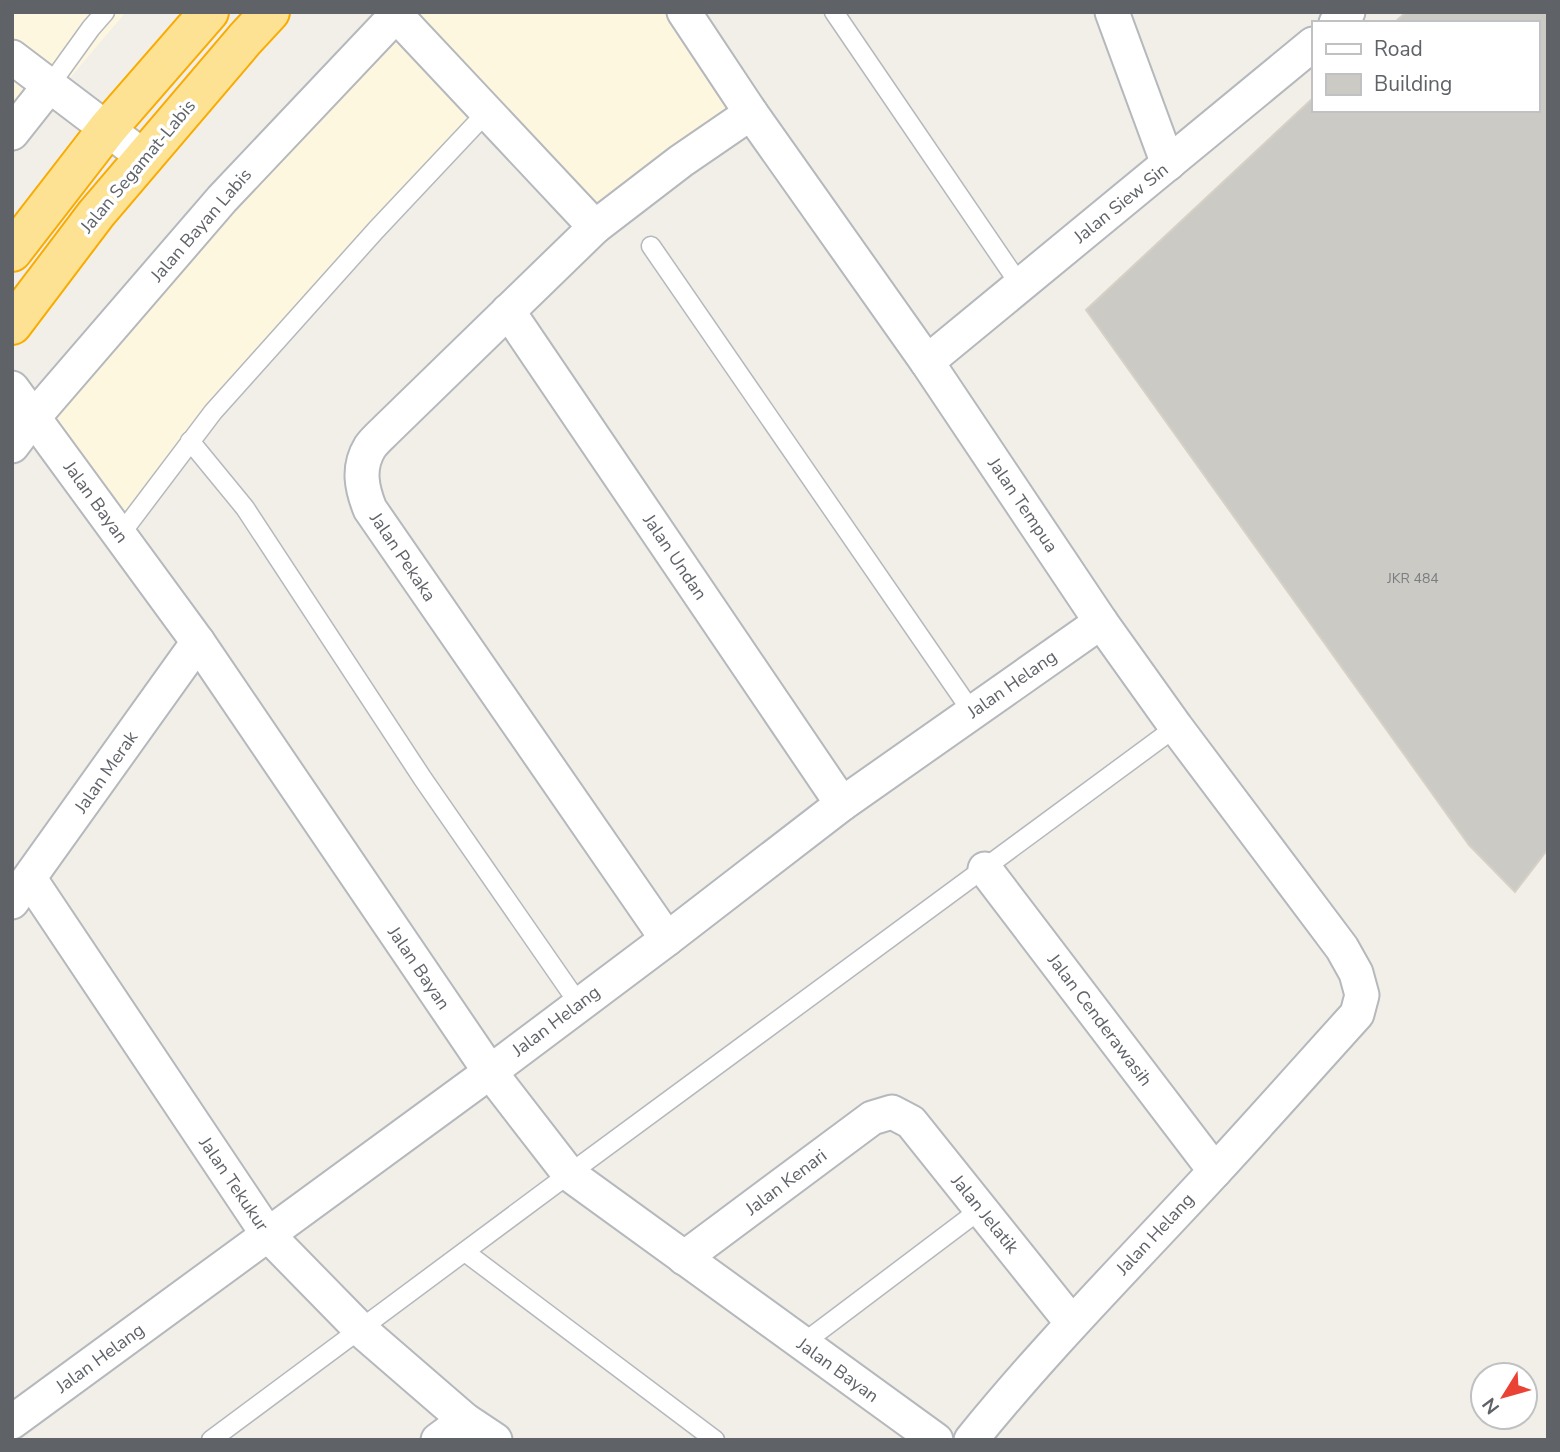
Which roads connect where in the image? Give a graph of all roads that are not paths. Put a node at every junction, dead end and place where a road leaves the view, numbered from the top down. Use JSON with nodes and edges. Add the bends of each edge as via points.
{"nodes":[{"id":1,"x":105,"y":12,"type":"edge"},
{"id":2,"x":209,"y":12,"type":"edge"},
{"id":3,"x":271,"y":12,"type":"edge"},
{"id":4,"x":684,"y":12,"type":"edge"},
{"id":5,"x":834,"y":12,"type":"edge"},
{"id":6,"x":1112,"y":12,"type":"edge"},
{"id":7,"x":397,"y":13,"type":"edge"},
{"id":8,"x":1312,"y":45,"type":"edge"},
{"id":9,"x":12,"y":57,"type":"edge"},
{"id":10,"x":50,"y":85,"type":"junction"},
{"id":11,"x":487,"y":112,"type":"junction"},
{"id":12,"x":751,"y":113,"type":"junction"},
{"id":13,"x":108,"y":128,"type":"junction"},
{"id":14,"x":12,"y":134,"type":"edge"},
{"id":15,"x":144,"y":157,"type":"junction"},
{"id":16,"x":1168,"y":164,"type":"junction"},
{"id":17,"x":595,"y":227,"type":"junction"},
{"id":18,"x":651,"y":246,"type":"dead end"},
{"id":19,"x":12,"y":252,"type":"edge"},
{"id":20,"x":1020,"y":285,"type":"junction"},
{"id":21,"x":508,"y":311,"type":"junction"},
{"id":22,"x":12,"y":325,"type":"edge"},
{"id":23,"x":927,"y":362,"type":"junction"},
{"id":24,"x":12,"y":388,"type":"edge"},
{"id":25,"x":34,"y":417,"type":"junction"},
{"id":26,"x":190,"y":441,"type":"junction"},
{"id":27,"x":12,"y":446,"type":"edge"},
{"id":28,"x":120,"y":535,"type":"junction"},
{"id":29,"x":1101,"y":622,"type":"junction"},
{"id":30,"x":198,"y":642,"type":"junction"},
{"id":31,"x":972,"y":712,"type":"junction"},
{"id":32,"x":1176,"y":727,"type":"junction"},
{"id":33,"x":842,"y":804,"type":"junction"},
{"id":34,"x":985,"y":869,"type":"junction"},
{"id":35,"x":21,"y":890,"type":"edge"},
{"id":36,"x":667,"y":939,"type":"junction"},
{"id":37,"x":1362,"y":995,"type":"joint"},
{"id":38,"x":579,"y":1004,"type":"junction"},
{"id":39,"x":489,"y":1072,"type":"junction"},
{"id":40,"x":892,"y":1112,"type":"joint"},
{"id":41,"x":1215,"y":1171,"type":"junction"},
{"id":42,"x":569,"y":1174,"type":"junction"},
{"id":43,"x":981,"y":1209,"type":"junction"},
{"id":44,"x":268,"y":1235,"type":"junction"},
{"id":45,"x":466,"y":1252,"type":"junction"},
{"id":46,"x":684,"y":1258,"type":"junction"},
{"id":47,"x":1072,"y":1323,"type":"junction"},
{"id":48,"x":361,"y":1330,"type":"junction"},
{"id":49,"x":802,"y":1344,"type":"junction"},
{"id":50,"x":465,"y":1420,"type":"junction"},
{"id":51,"x":12,"y":1422,"type":"edge"},
{"id":52,"x":211,"y":1440,"type":"edge"},
{"id":53,"x":438,"y":1440,"type":"edge"},
{"id":54,"x":495,"y":1440,"type":"edge"},
{"id":55,"x":715,"y":1440,"type":"edge"},
{"id":56,"x":936,"y":1440,"type":"edge"},
{"id":57,"x":971,"y":1440,"type":"edge"}],
"edges":[{"from":1,"to":10,"type":"lane"},
{"from":2,"to":13,"type":"highway"},
{"from":3,"to":15,"type":"highway","name":"Jalan Segamat-Labis"},
{"from":4,"to":12,"type":"street","name":"Jalan Tempua"},
{"from":5,"to":20,"type":"lane"},
{"from":6,"to":16,"type":"street"},
{"from":7,"to":11,"type":"street"},
{"from":7,"to":25,"type":"street","name":"Jalan Bayan Labis","via":[[222,199]]},
{"from":8,"to":16,"type":"street","name":"Jalan Siew Sin"},
{"from":9,"to":10,"type":"street"},
{"from":10,"to":13,"type":"street"},
{"from":10,"to":14,"type":"street"},
{"from":11,"to":17,"type":"street"},
{"from":11,"to":26,"type":"lane"},
{"from":12,"to":17,"type":"street","name":"Jalan Pekaka"},
{"from":12,"to":23,"type":"street","name":"Jalan Tempua"},
{"from":13,"to":15,"type":"street"},
{"from":13,"to":19,"type":"highway"},
{"from":15,"to":22,"type":"highway","name":"Jalan Segamat-Labis"},
{"from":16,"to":20,"type":"street","name":"Jalan Siew Sin"},
{"from":17,"to":21,"type":"street","name":"Jalan Pekaka"},
{"from":18,"to":31,"type":"lane"},
{"from":20,"to":23,"type":"street","name":"Jalan Siew Sin"},
{"from":21,"to":33,"type":"street","name":"Jalan Undan"},
{"from":21,"to":36,"type":"street","name":"Jalan Pekaka","via":[[370,447],[361,467],[362,489],[370,509]]},
{"from":23,"to":29,"type":"street","name":"Jalan Tempua"},
{"from":24,"to":25,"type":"street","name":"Jalan Bayan"},
{"from":25,"to":27,"type":"street","name":"Jalan Bayan Labis"},
{"from":25,"to":28,"type":"street","name":"Jalan Bayan"},
{"from":26,"to":28,"type":"lane"},
{"from":26,"to":38,"type":"lane","via":[[245,508],[423,779]]},
{"from":28,"to":30,"type":"street","name":"Jalan Bayan"},
{"from":29,"to":31,"type":"street","name":"Jalan Helang"},
{"from":29,"to":32,"type":"street","name":"Jalan Tempua"},
{"from":30,"to":35,"type":"street","name":"Jalan Merak"},
{"from":30,"to":39,"type":"street","name":"Jalan Bayan"},
{"from":31,"to":33,"type":"street","name":"Jalan Helang"},
{"from":32,"to":34,"type":"lane"},
{"from":32,"to":37,"type":"street","name":"Jalan Tempua","via":[[1342,948]]},
{"from":33,"to":36,"type":"street","name":"Jalan Helang"},
{"from":34,"to":41,"type":"street","name":"Jalan Cenderawasih"},
{"from":34,"to":42,"type":"lane"},
{"from":35,"to":44,"type":"street","name":"Jalan Tekukur"},
{"from":36,"to":38,"type":"street","name":"Jalan Helang"},
{"from":37,"to":41,"type":"street","name":"Jalan Helang","via":[[1357,1014]]},
{"from":38,"to":39,"type":"street","name":"Jalan Helang"},
{"from":39,"to":42,"type":"street","name":"Jalan Bayan"},
{"from":39,"to":44,"type":"street","name":"Jalan Helang"},
{"from":40,"to":43,"type":"street","name":"Jalan Jelatik","via":[[911,1122]]},
{"from":40,"to":46,"type":"street","name":"Jalan Kenari","via":[[872,1118]]},
{"from":41,"to":47,"type":"street","name":"Jalan Helang"},
{"from":42,"to":45,"type":"lane"},
{"from":42,"to":46,"type":"street","name":"Jalan Bayan"},
{"from":43,"to":47,"type":"street","name":"Jalan Jelatik"},
{"from":43,"to":49,"type":"lane"},
{"from":44,"to":48,"type":"street","name":"Jalan Tekukur"},
{"from":44,"to":51,"type":"street","name":"Jalan Helang"},
{"from":45,"to":48,"type":"lane"},
{"from":45,"to":55,"type":"lane"},
{"from":46,"to":49,"type":"street","name":"Jalan Bayan"},
{"from":47,"to":57,"type":"street","name":"Jalan Helang"},
{"from":48,"to":50,"type":"street","name":"Jalan Tekukur"},
{"from":48,"to":52,"type":"lane"},
{"from":49,"to":56,"type":"street","name":"Jalan Bayan"},
{"from":50,"to":53,"type":"street"},
{"from":50,"to":54,"type":"street","name":"Jalan Tekukur"}]}
